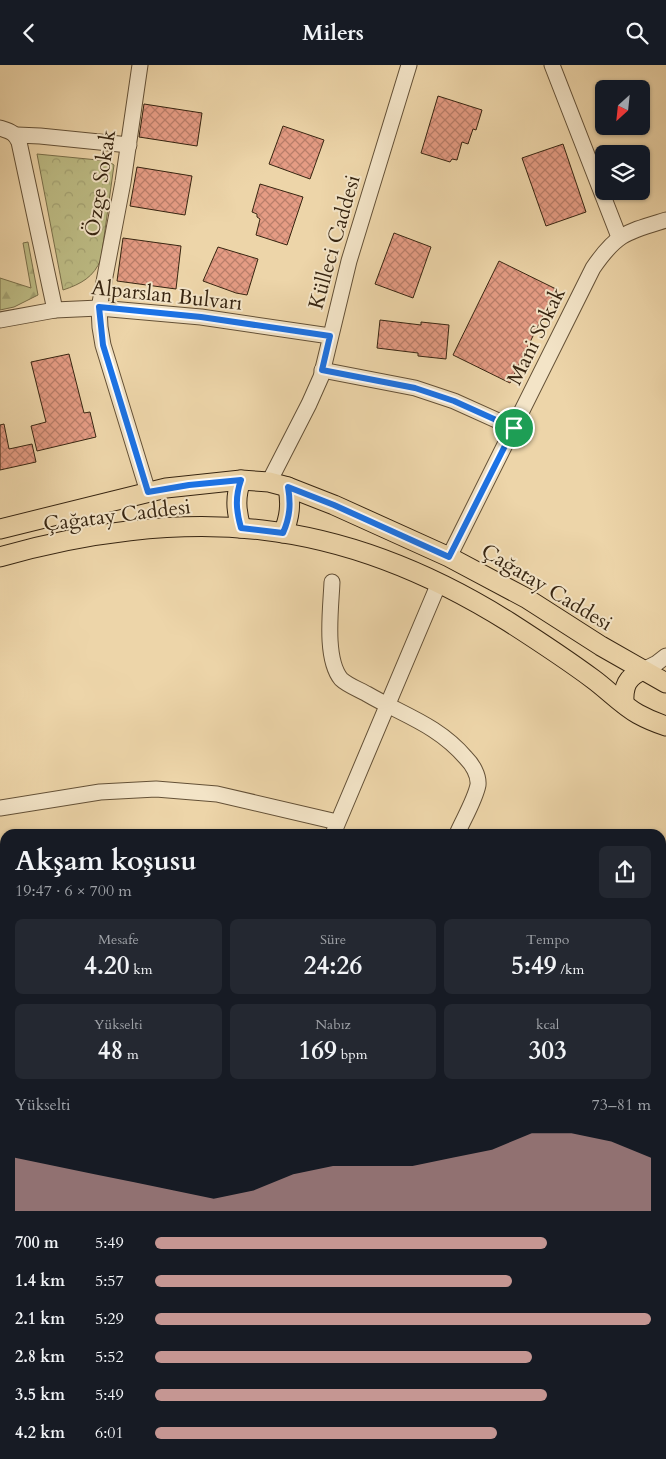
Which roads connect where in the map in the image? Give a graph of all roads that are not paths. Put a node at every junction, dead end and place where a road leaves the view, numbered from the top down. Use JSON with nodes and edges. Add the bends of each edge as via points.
{"nodes":[{"id":1,"x":140,"y":65,"type":"edge"},
{"id":2,"x":409,"y":65,"type":"edge"},
{"id":3,"x":552,"y":65,"type":"edge"},
{"id":4,"x":0,"y":128,"type":"edge"},
{"id":5,"x":17,"y":135,"type":"junction"},
{"id":6,"x":128,"y":145,"type":"junction"},
{"id":7,"x":666,"y":220,"type":"edge"},
{"id":8,"x":619,"y":237,"type":"junction"},
{"id":9,"x":99,"y":307,"type":"junction"},
{"id":10,"x":55,"y":310,"type":"junction"},
{"id":11,"x":0,"y":320,"type":"edge"},
{"id":12,"x":330,"y":336,"type":"junction"},
{"id":13,"x":322,"y":370,"type":"junction"},
{"id":14,"x":514,"y":428,"type":"junction"},
{"id":15,"x":241,"y":480,"type":"junction"},
{"id":16,"x":269,"y":482,"type":"junction"},
{"id":17,"x":288,"y":487,"type":"junction"},
{"id":18,"x":148,"y":492,"type":"junction"},
{"id":19,"x":241,"y":528,"type":"junction"},
{"id":20,"x":0,"y":529,"type":"edge"},
{"id":21,"x":283,"y":533,"type":"junction"},
{"id":22,"x":0,"y":557,"type":"edge"},
{"id":23,"x":449,"y":557,"type":"junction"},
{"id":24,"x":332,"y":581,"type":"dead end"},
{"id":25,"x":439,"y":583,"type":"junction"},
{"id":26,"x":666,"y":656,"type":"edge"},
{"id":27,"x":643,"y":670,"type":"junction"},
{"id":28,"x":666,"y":683,"type":"edge"},
{"id":29,"x":624,"y":704,"type":"junction"},
{"id":30,"x":388,"y":705,"type":"junction"},
{"id":31,"x":662,"y":719,"type":"edge"},
{"id":32,"x":0,"y":808,"type":"edge"},
{"id":33,"x":335,"y":828,"type":"edge"},
{"id":34,"x":458,"y":829,"type":"edge"}],
"edges":[{"from":1,"to":6,"type":"street","name":"Özge Sokak"},
{"from":2,"to":12,"type":"street","name":"Külleci Caddesi","via":[[349,261]]},
{"from":3,"to":8,"type":"street"},
{"from":4,"to":5,"type":"street"},
{"from":5,"to":6,"type":"street"},
{"from":5,"to":10,"type":"street"},
{"from":6,"to":9,"type":"street","name":"Özge Sokak"},
{"from":7,"to":8,"type":"street","name":"Mani Sokak"},
{"from":8,"to":14,"type":"street","name":"Mani Sokak","via":[[593,268]]},
{"from":9,"to":10,"type":"street","name":"Alparslan Bulvarı"},
{"from":9,"to":12,"type":"street","name":"Alparslan Bulvarı","via":[[201,317]]},
{"from":9,"to":18,"type":"street","name":"Özge Sokak","via":[[103,345]]},
{"from":10,"to":11,"type":"street","name":"Alparslan Bulvarı"},
{"from":12,"to":13,"type":"street","name":"Külleci Caddesi"},
{"from":13,"to":14,"type":"street","via":[[415,388],[454,401]]},
{"from":13,"to":16,"type":"street","name":"Külleci Caddesi","via":[[309,404]]},
{"from":14,"to":23,"type":"street","name":"Mani Sokak"},
{"from":15,"to":16,"type":"main road","name":"Çağatay Caddesi"},
{"from":15,"to":18,"type":"main road","name":"Çağatay Caddesi"},
{"from":15,"to":19,"type":"main road","via":[[236,496]]},
{"from":16,"to":17,"type":"main road","name":"Çağatay Caddesi"},
{"from":17,"to":21,"type":"main road","via":[[290,505]]},
{"from":17,"to":23,"type":"main road","name":"Çağatay Caddesi"},
{"from":18,"to":20,"type":"main road","name":"Çağatay Caddesi"},
{"from":19,"to":21,"type":"main road","name":"Çağatay Caddesi"},
{"from":19,"to":22,"type":"main road","name":"Çağatay Caddesi","via":[[172,528],[106,534]]},
{"from":21,"to":25,"type":"main road","name":"Çağatay Caddesi","via":[[371,555]]},
{"from":23,"to":27,"type":"main road","name":"Çağatay Caddesi","via":[[518,593]]},
{"from":24,"to":30,"type":"street","via":[[331,644],[334,664],[342,679]]},
{"from":25,"to":29,"type":"main road","name":"Çağatay Caddesi","via":[[485,607],[548,647]]},
{"from":25,"to":30,"type":"street"},
{"from":26,"to":27,"type":"street"},
{"from":27,"to":28,"type":"main road","name":"Çağatay Caddesi"},
{"from":27,"to":29,"type":"main road","via":[[626,683]]},
{"from":29,"to":31,"type":"main road","name":"Çağatay Caddesi","via":[[638,714]]},
{"from":30,"to":33,"type":"street"},
{"from":30,"to":34,"type":"street","via":[[443,735],[470,763],[478,784]]},
{"from":32,"to":33,"type":"street","via":[[100,791],[156,789],[217,794]]}]}
